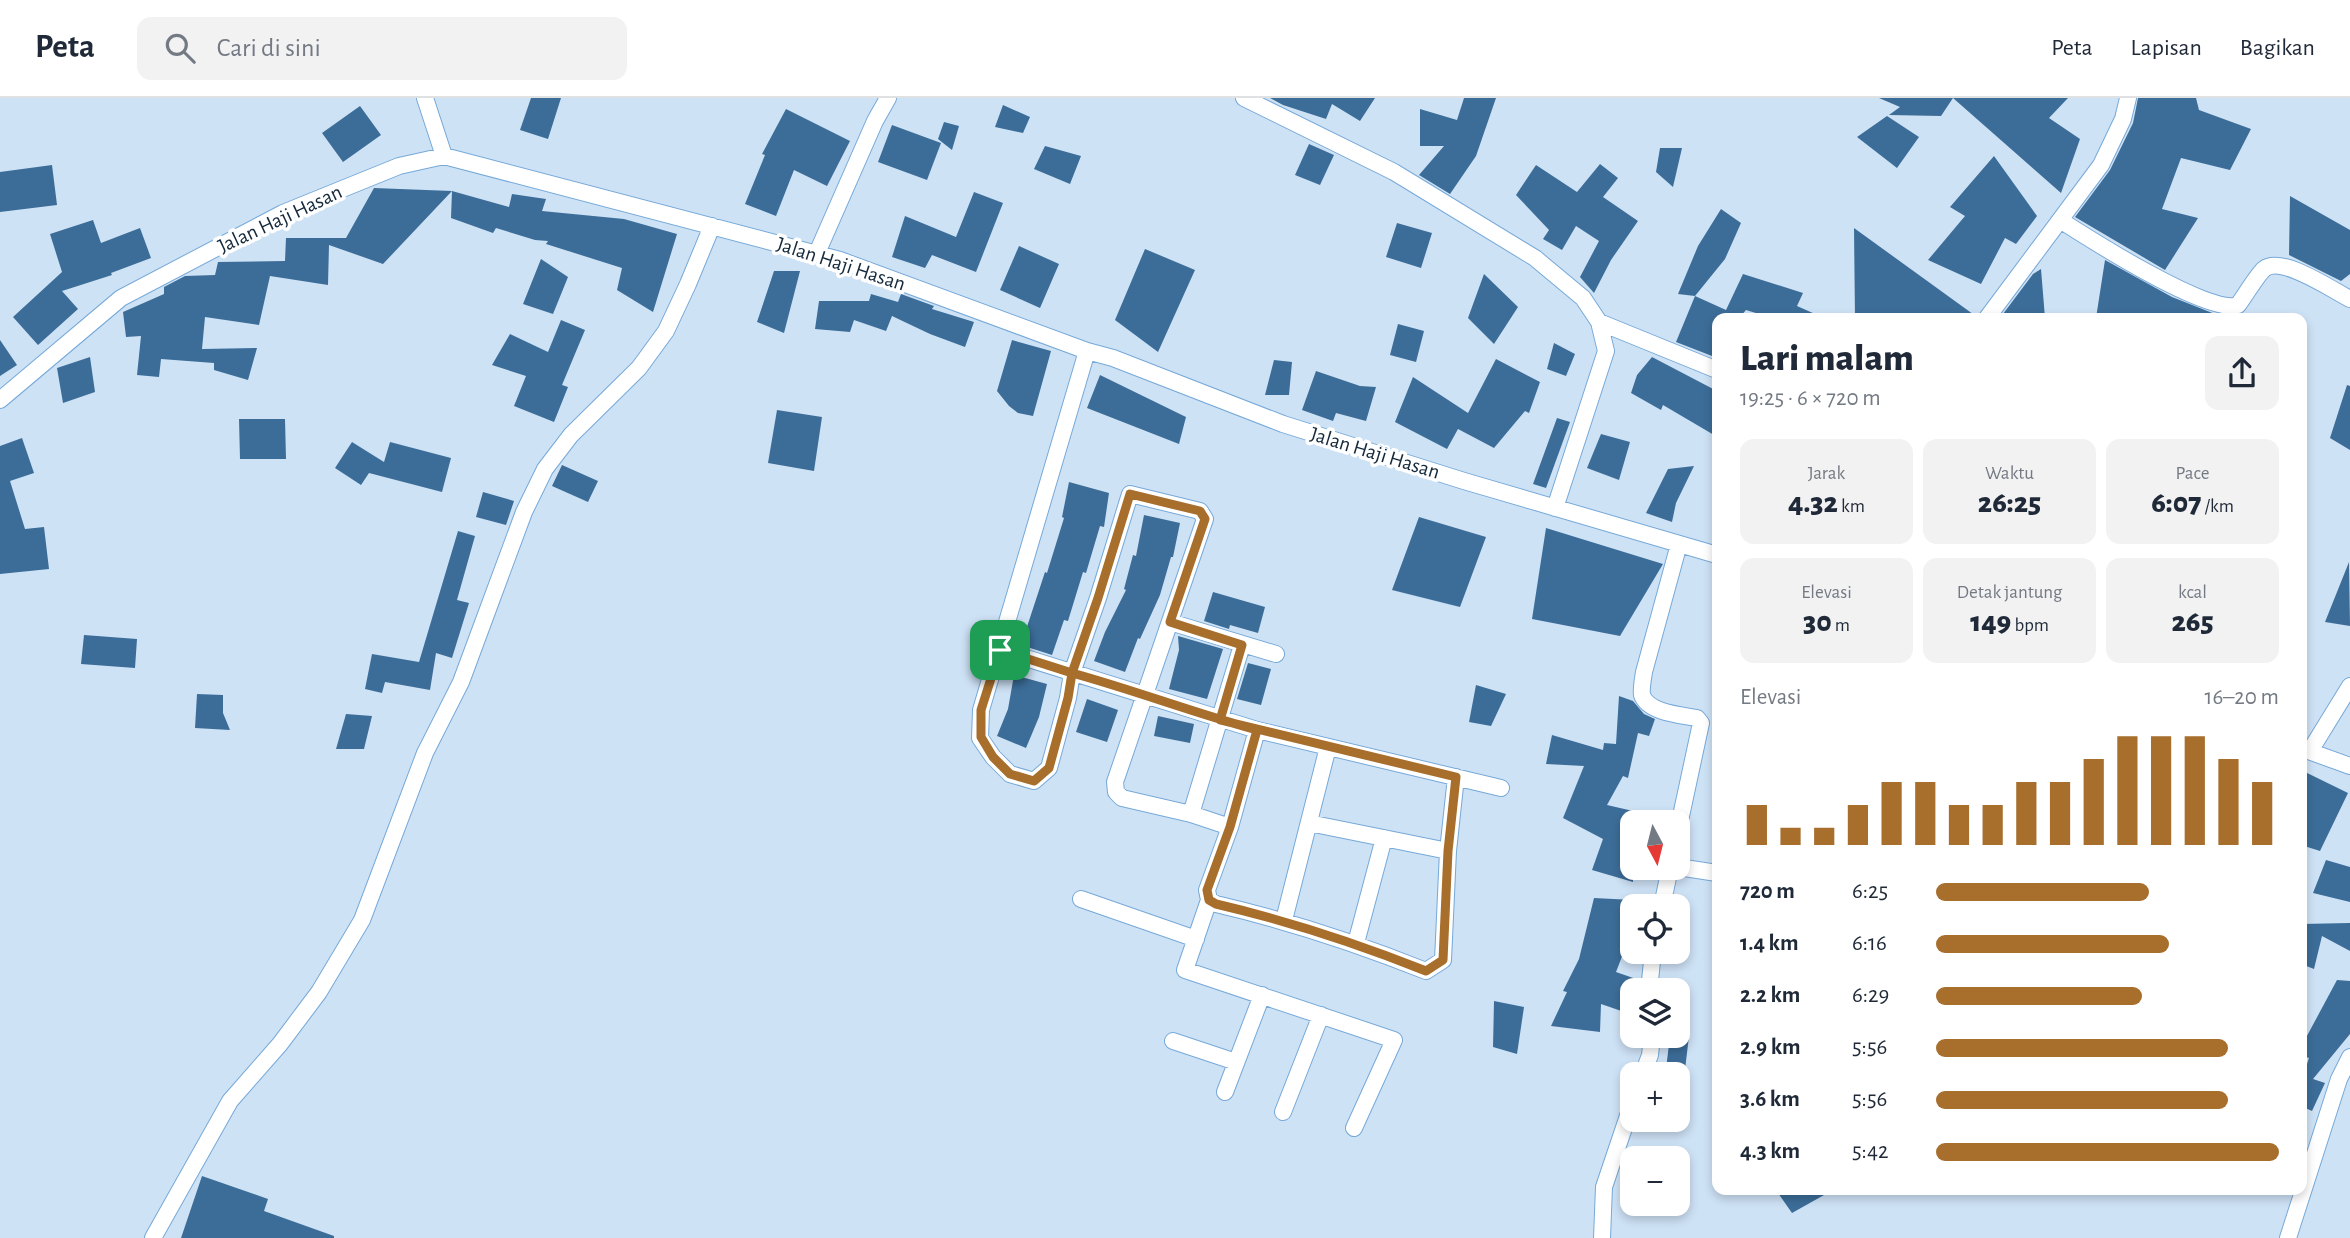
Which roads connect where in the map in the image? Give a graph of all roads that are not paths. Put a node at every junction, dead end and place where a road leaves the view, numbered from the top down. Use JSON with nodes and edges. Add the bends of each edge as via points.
{"nodes":[{"id":1,"x":425,"y":98,"type":"edge"},
{"id":2,"x":888,"y":98,"type":"edge"},
{"id":3,"x":1244,"y":98,"type":"edge"},
{"id":4,"x":2128,"y":98,"type":"edge"},
{"id":5,"x":444,"y":156,"type":"junction"},
{"id":6,"x":2060,"y":220,"type":"junction"},
{"id":7,"x":712,"y":226,"type":"junction"},
{"id":8,"x":817,"y":253,"type":"junction"},
{"id":9,"x":2350,"y":299,"type":"edge"},
{"id":10,"x":1991,"y":313,"type":"edge"},
{"id":11,"x":1600,"y":322,"type":"junction"},
{"id":12,"x":1087,"y":351,"type":"junction"},
{"id":13,"x":1712,"y":368,"type":"edge"},
{"id":14,"x":0,"y":400,"type":"edge"},
{"id":15,"x":1555,"y":508,"type":"junction"},
{"id":16,"x":1679,"y":544,"type":"junction"},
{"id":17,"x":1712,"y":554,"type":"edge"},
{"id":18,"x":1170,"y":622,"type":"junction"},
{"id":19,"x":1242,"y":645,"type":"junction"},
{"id":20,"x":1000,"y":650,"type":"junction"},
{"id":21,"x":1276,"y":654,"type":"dead end"},
{"id":22,"x":1072,"y":673,"type":"junction"},
{"id":23,"x":2350,"y":686,"type":"edge"},
{"id":24,"x":1146,"y":695,"type":"junction"},
{"id":25,"x":1220,"y":720,"type":"junction"},
{"id":26,"x":1257,"y":730,"type":"junction"},
{"id":27,"x":1328,"y":747,"type":"junction"},
{"id":28,"x":2307,"y":749,"type":"edge"},
{"id":29,"x":2307,"y":750,"type":"edge"},
{"id":30,"x":2350,"y":766,"type":"edge"},
{"id":31,"x":1456,"y":777,"type":"junction"},
{"id":32,"x":1501,"y":788,"type":"dead end"},
{"id":33,"x":1682,"y":810,"type":"edge"},
{"id":34,"x":1191,"y":814,"type":"junction"},
{"id":35,"x":1309,"y":823,"type":"junction"},
{"id":36,"x":1230,"y":827,"type":"junction"},
{"id":37,"x":1384,"y":838,"type":"junction"},
{"id":38,"x":1448,"y":851,"type":"junction"},
{"id":39,"x":1690,"y":869,"type":"edge"},
{"id":40,"x":1712,"y":872,"type":"edge"},
{"id":41,"x":1082,"y":899,"type":"dead end"},
{"id":42,"x":1209,"y":900,"type":"junction"},
{"id":43,"x":1284,"y":920,"type":"junction"},
{"id":44,"x":1196,"y":939,"type":"junction"},
{"id":45,"x":1356,"y":943,"type":"junction"},
{"id":46,"x":1262,"y":995,"type":"junction"},
{"id":47,"x":1321,"y":1015,"type":"junction"},
{"id":48,"x":1173,"y":1041,"type":"dead end"},
{"id":49,"x":2350,"y":1057,"type":"edge"},
{"id":50,"x":1236,"y":1062,"type":"junction"},
{"id":51,"x":1225,"y":1092,"type":"dead end"},
{"id":52,"x":1283,"y":1112,"type":"dead end"},
{"id":53,"x":1354,"y":1128,"type":"dead end"},
{"id":54,"x":1623,"y":1132,"type":"edge"},
{"id":55,"x":2307,"y":1179,"type":"edge"},
{"id":56,"x":2302,"y":1195,"type":"edge"},
{"id":57,"x":153,"y":1238,"type":"edge"},
{"id":58,"x":1602,"y":1238,"type":"edge"},
{"id":59,"x":2288,"y":1238,"type":"edge"}],
"edges":[{"from":1,"to":5,"type":"street"},
{"from":2,"to":8,"type":"street"},
{"from":3,"to":11,"type":"street","via":[[1394,172],[1535,258],[1583,298]]},
{"from":4,"to":6,"type":"street","via":[[2101,165]]},
{"from":5,"to":7,"type":"street","name":"Jalan Haji Hasan"},
{"from":5,"to":14,"type":"street","name":"Jalan Haji Hasan","via":[[399,166],[283,213],[121,298]]},
{"from":6,"to":9,"type":"street","via":[[2110,252],[2224,307],[2238,305],[2264,269],[2276,265],[2290,267]]},
{"from":6,"to":10,"type":"street"},
{"from":7,"to":8,"type":"street","name":"Jalan Haji Hasan"},
{"from":7,"to":57,"type":"street","via":[[666,331],[639,368],[571,435],[545,469],[524,512],[461,682],[425,753],[362,920],[319,992],[230,1101]]},
{"from":8,"to":12,"type":"street","name":"Jalan Haji Hasan"},
{"from":11,"to":13,"type":"street"},
{"from":11,"to":15,"type":"street","via":[[1606,351]]},
{"from":12,"to":15,"type":"street","name":"Jalan Haji Hasan","via":[[1283,424]]},
{"from":12,"to":20,"type":"street"},
{"from":15,"to":16,"type":"street","name":"Jalan Haji Hasan"},
{"from":16,"to":17,"type":"street","name":"Jalan Haji Hasan"},
{"from":16,"to":33,"type":"street","via":[[1642,691],[1647,702],[1659,709],[1701,723]]},
{"from":18,"to":19,"type":"street"},
{"from":18,"to":22,"type":"street","via":[[1205,519],[1200,511],[1130,494]]},
{"from":18,"to":24,"type":"street"},
{"from":19,"to":21,"type":"street"},
{"from":19,"to":25,"type":"street"},
{"from":20,"to":22,"type":"street"},
{"from":20,"to":22,"type":"street","via":[[981,710],[981,737],[1010,774],[1034,781],[1049,768]]},
{"from":22,"to":24,"type":"street"},
{"from":23,"to":28,"type":"street"},
{"from":24,"to":25,"type":"street"},
{"from":24,"to":34,"type":"street","via":[[1115,782],[1116,792]]},
{"from":25,"to":26,"type":"street"},
{"from":25,"to":34,"type":"street"},
{"from":26,"to":27,"type":"street"},
{"from":26,"to":36,"type":"street"},
{"from":27,"to":31,"type":"street"},
{"from":27,"to":35,"type":"street"},
{"from":29,"to":30,"type":"street"},
{"from":31,"to":32,"type":"street"},
{"from":31,"to":38,"type":"street"},
{"from":34,"to":36,"type":"street"},
{"from":35,"to":37,"type":"street"},
{"from":35,"to":43,"type":"street"},
{"from":36,"to":42,"type":"street","via":[[1207,890]]},
{"from":37,"to":38,"type":"street"},
{"from":37,"to":45,"type":"street"},
{"from":38,"to":45,"type":"street","via":[[1443,960],[1426,971]]},
{"from":39,"to":40,"type":"street"},
{"from":41,"to":44,"type":"street"},
{"from":42,"to":43,"type":"street"},
{"from":42,"to":44,"type":"street"},
{"from":43,"to":45,"type":"street"},
{"from":44,"to":46,"type":"street","via":[[1185,970]]},
{"from":46,"to":47,"type":"street"},
{"from":46,"to":50,"type":"street"},
{"from":47,"to":52,"type":"street"},
{"from":47,"to":53,"type":"street","via":[[1394,1040]]},
{"from":48,"to":50,"type":"street"},
{"from":49,"to":55,"type":"street"},
{"from":50,"to":51,"type":"street"},
{"from":54,"to":58,"type":"street","via":[[1604,1187]]},
{"from":56,"to":59,"type":"street"}]}
